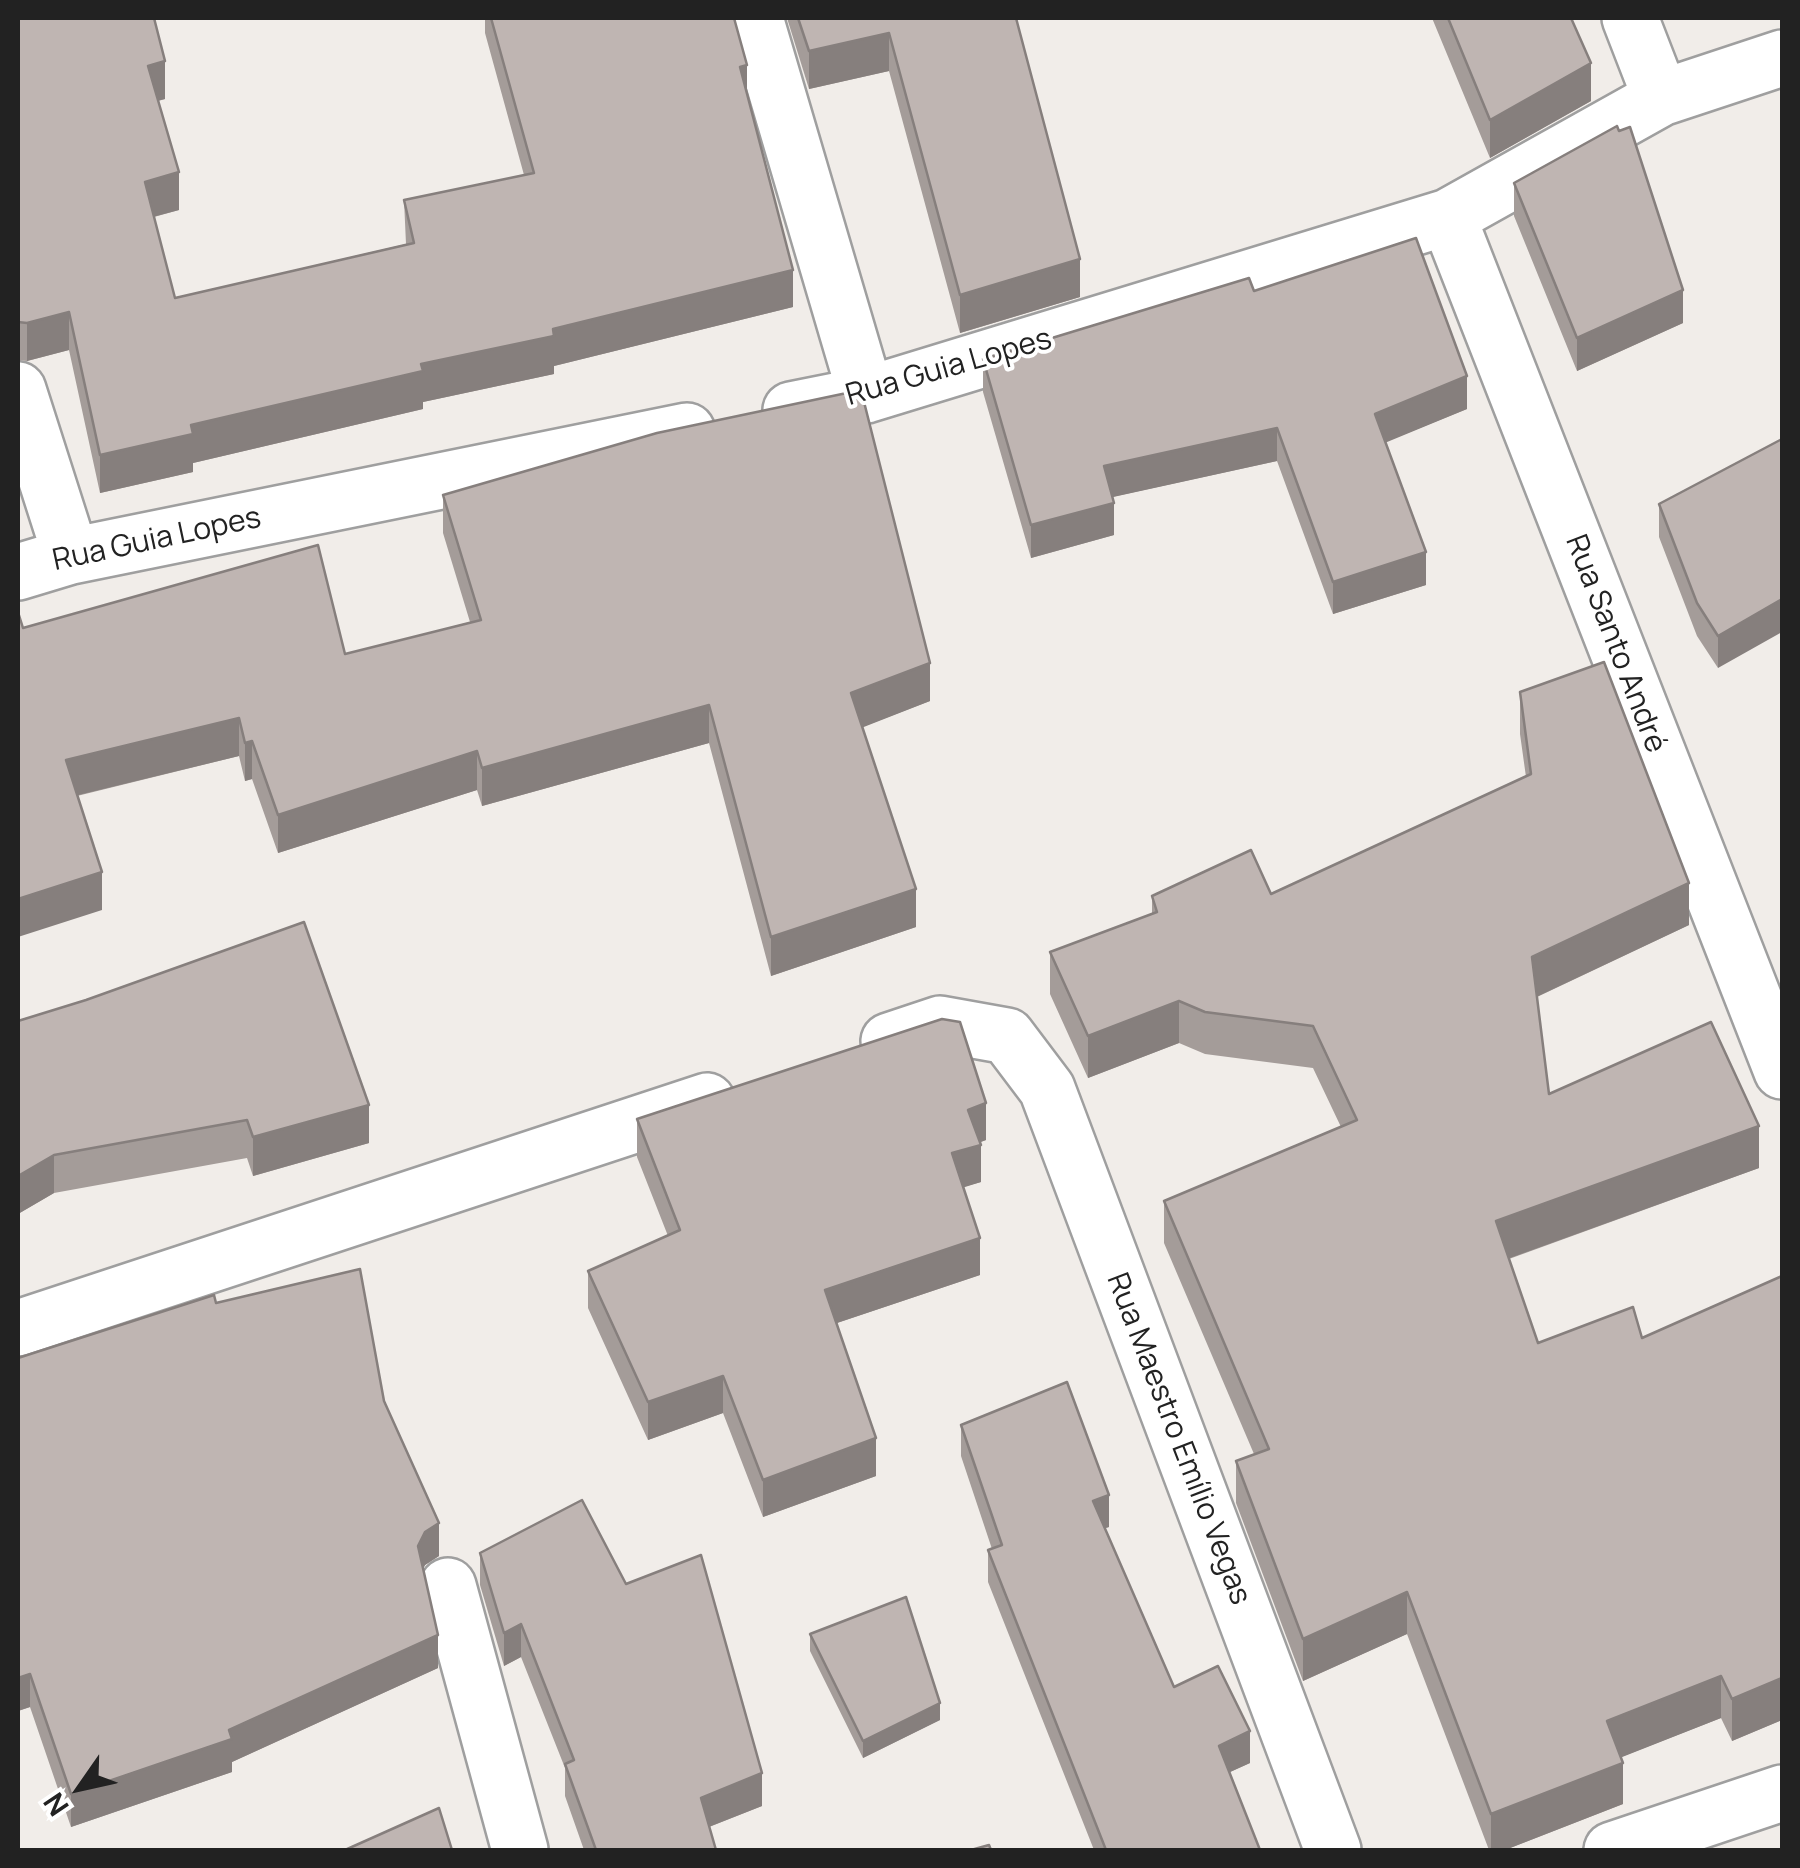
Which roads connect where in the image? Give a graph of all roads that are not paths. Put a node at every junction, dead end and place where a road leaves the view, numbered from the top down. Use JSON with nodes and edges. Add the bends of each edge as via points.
{"nodes":[{"id":1,"x":755,"y":18,"type":"edge"},
{"id":2,"x":1630,"y":18,"type":"edge"},
{"id":3,"x":1782,"y":58,"type":"edge"},
{"id":4,"x":1661,"y":98,"type":"junction"},
{"id":5,"x":1448,"y":217,"type":"junction"},
{"id":6,"x":18,"y":390,"type":"edge"},
{"id":7,"x":866,"y":395,"type":"junction"},
{"id":8,"x":70,"y":556,"type":"junction"},
{"id":9,"x":18,"y":572,"type":"edge"},
{"id":10,"x":846,"y":1055,"type":"edge"},
{"id":11,"x":1782,"y":1071,"type":"edge"},
{"id":12,"x":752,"y":1086,"type":"edge"},
{"id":13,"x":18,"y":1328,"type":"edge"},
{"id":14,"x":448,"y":1586,"type":"dead end"},
{"id":15,"x":1782,"y":1793,"type":"edge"},
{"id":16,"x":520,"y":1850,"type":"edge"},
{"id":17,"x":1332,"y":1850,"type":"edge"},
{"id":18,"x":1612,"y":1850,"type":"edge"}],
"edges":[{"from":1,"to":7,"type":"street"},
{"from":2,"to":4,"type":"street"},
{"from":3,"to":4,"type":"street","name":"Rua Guia Lopes"},
{"from":4,"to":5,"type":"street","name":"Rua Guia Lopes"},
{"from":5,"to":7,"type":"street","name":"Rua Guia Lopes"},
{"from":5,"to":11,"type":"street","name":"Rua Santo André"},
{"from":6,"to":8,"type":"street"},
{"from":7,"to":8,"type":"street","name":"Rua Guia Lopes"},
{"from":8,"to":9,"type":"street","name":"Rua Guia Lopes"},
{"from":10,"to":17,"type":"street","name":"Rua Maestro Emílio Vegas","via":[[940,1024],[1007,1036],[1048,1089]]},
{"from":12,"to":13,"type":"street"},
{"from":14,"to":16,"type":"street"},
{"from":15,"to":18,"type":"street"}]}
